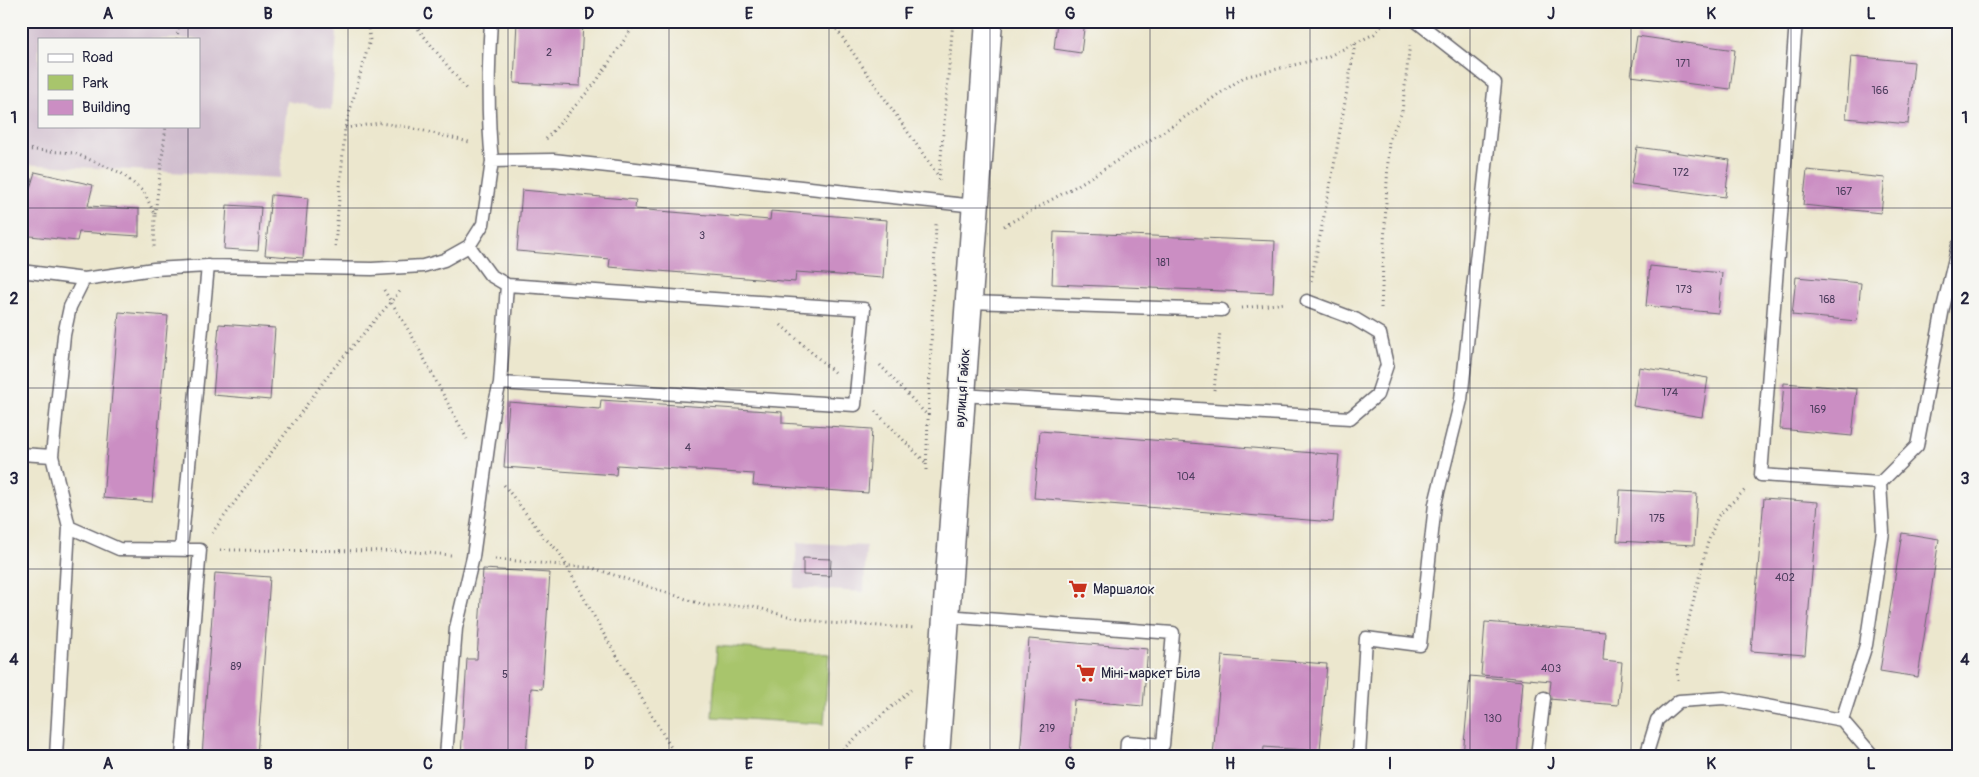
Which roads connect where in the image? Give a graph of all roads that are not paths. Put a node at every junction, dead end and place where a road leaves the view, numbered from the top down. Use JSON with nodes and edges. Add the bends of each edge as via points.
{"nodes":[{"id":1,"x":490,"y":21,"type":"edge"},
{"id":2,"x":989,"y":21,"type":"edge"},
{"id":3,"x":1416,"y":21,"type":"edge"},
{"id":4,"x":1796,"y":21,"type":"edge"},
{"id":5,"x":491,"y":155,"type":"junction"},
{"id":6,"x":974,"y":206,"type":"junction"},
{"id":7,"x":469,"y":246,"type":"junction"},
{"id":8,"x":1958,"y":246,"type":"edge"},
{"id":9,"x":208,"y":266,"type":"junction"},
{"id":10,"x":21,"y":271,"type":"edge"},
{"id":11,"x":84,"y":279,"type":"junction"},
{"id":12,"x":507,"y":285,"type":"junction"},
{"id":13,"x":1307,"y":301,"type":"road end"},
{"id":14,"x":968,"y":302,"type":"junction"},
{"id":15,"x":1222,"y":310,"type":"road end"},
{"id":16,"x":500,"y":384,"type":"junction"},
{"id":17,"x":961,"y":395,"type":"junction"},
{"id":18,"x":21,"y":454,"type":"edge"},
{"id":19,"x":52,"y":456,"type":"junction"},
{"id":20,"x":1880,"y":483,"type":"junction"},
{"id":21,"x":69,"y":527,"type":"junction"},
{"id":22,"x":181,"y":550,"type":"junction"},
{"id":23,"x":945,"y":616,"type":"junction"},
{"id":24,"x":1544,"y":698,"type":"dead end"},
{"id":25,"x":1842,"y":720,"type":"junction"},
{"id":26,"x":56,"y":756,"type":"edge"},
{"id":27,"x":182,"y":756,"type":"edge"},
{"id":28,"x":446,"y":756,"type":"edge"},
{"id":29,"x":936,"y":756,"type":"edge"},
{"id":30,"x":1126,"y":756,"type":"edge"},
{"id":31,"x":1358,"y":756,"type":"edge"},
{"id":32,"x":1537,"y":756,"type":"edge"},
{"id":33,"x":1646,"y":756,"type":"edge"},
{"id":34,"x":1873,"y":756,"type":"edge"}],
"edges":[{"from":1,"to":5,"type":"lane","via":[[487,76]]},
{"from":2,"to":6,"type":"street","name":"вулиця Гайок"},
{"from":3,"to":31,"type":"lane","via":[[1495,83],[1462,400],[1435,504],[1420,645],[1366,638]]},
{"from":4,"to":20,"type":"lane","via":[[1761,475]]},
{"from":5,"to":6,"type":"lane"},
{"from":5,"to":7,"type":"lane","via":[[483,224]]},
{"from":6,"to":14,"type":"street","name":"вулиця Гайок"},
{"from":7,"to":9,"type":"lane","via":[[444,260],[423,266],[372,269]]},
{"from":7,"to":12,"type":"lane","via":[[490,275]]},
{"from":8,"to":20,"type":"lane","via":[[1917,446]]},
{"from":9,"to":11,"type":"lane","via":[[154,269]]},
{"from":9,"to":22,"type":"lane"},
{"from":10,"to":11,"type":"lane"},
{"from":11,"to":19,"type":"lane","via":[[70,307],[64,335]]},
{"from":12,"to":16,"type":"lane"},
{"from":12,"to":16,"type":"lane","via":[[864,309],[855,406]]},
{"from":13,"to":17,"type":"lane","via":[[1355,319],[1380,334],[1387,365],[1377,395],[1350,418]]},
{"from":14,"to":15,"type":"lane"},
{"from":14,"to":17,"type":"street","name":"вулиця Гайок"},
{"from":16,"to":28,"type":"lane","via":[[493,411],[472,557],[456,628]]},
{"from":17,"to":23,"type":"street","name":"вулиця Гайок"},
{"from":18,"to":19,"type":"lane"},
{"from":19,"to":21,"type":"lane"},
{"from":20,"to":25,"type":"lane","via":[[1883,532],[1866,645]]},
{"from":21,"to":22,"type":"lane","via":[[120,550]]},
{"from":21,"to":26,"type":"lane"},
{"from":22,"to":27,"type":"lane","via":[[200,550]]},
{"from":23,"to":29,"type":"street","name":"вулиця Гайок"},
{"from":23,"to":30,"type":"lane","via":[[1173,633],[1163,745],[1127,742]]},
{"from":24,"to":32,"type":"lane"},
{"from":25,"to":33,"type":"lane","via":[[1724,698],[1679,701],[1657,720]]},
{"from":25,"to":34,"type":"lane"}]}
